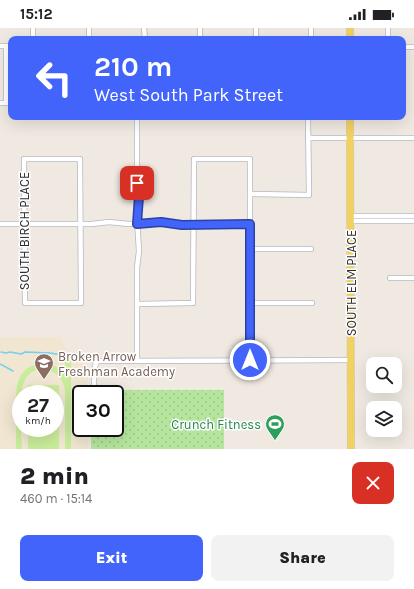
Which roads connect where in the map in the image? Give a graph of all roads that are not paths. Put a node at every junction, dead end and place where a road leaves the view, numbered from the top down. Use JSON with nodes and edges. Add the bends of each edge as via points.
{"nodes":[{"id":1,"x":137,"y":120,"type":"edge"},
{"id":2,"x":308,"y":120,"type":"edge"},
{"id":3,"x":350,"y":120,"type":"edge"},
{"id":4,"x":308,"y":138,"type":"junction"},
{"id":5,"x":350,"y":138,"type":"junction"},
{"id":6,"x":414,"y":138,"type":"edge"},
{"id":7,"x":250,"y":194,"type":"junction"},
{"id":8,"x":414,"y":216,"type":"edge"},
{"id":9,"x":350,"y":219,"type":"junction"},
{"id":10,"x":414,"y":221,"type":"edge"},
{"id":11,"x":0,"y":224,"type":"edge"},
{"id":12,"x":24,"y":224,"type":"junction"},
{"id":13,"x":81,"y":224,"type":"junction"},
{"id":14,"x":137,"y":224,"type":"junction"},
{"id":15,"x":250,"y":224,"type":"junction"},
{"id":16,"x":194,"y":225,"type":"junction"},
{"id":17,"x":250,"y":249,"type":"junction"},
{"id":18,"x":312,"y":249,"type":"dead end"},
{"id":19,"x":390,"y":278,"type":"dead end"},
{"id":20,"x":414,"y":278,"type":"edge"},
{"id":21,"x":250,"y":303,"type":"junction"},
{"id":22,"x":312,"y":303,"type":"dead end"},
{"id":23,"x":137,"y":304,"type":"junction"},
{"id":24,"x":137,"y":360,"type":"junction"},
{"id":25,"x":250,"y":360,"type":"junction"},
{"id":26,"x":351,"y":360,"type":"junction"},
{"id":27,"x":94,"y":385,"type":"edge"},
{"id":28,"x":351,"y":449,"type":"edge"}],
"edges":[{"from":1,"to":14,"type":"street"},
{"from":2,"to":4,"type":"street"},
{"from":3,"to":5,"type":"main road","name":"SOUTH ELM PLACE"},
{"from":4,"to":5,"type":"street"},
{"from":4,"to":7,"type":"street","via":[[309,195]]},
{"from":5,"to":6,"type":"street"},
{"from":5,"to":9,"type":"main road","name":"SOUTH ELM PLACE"},
{"from":7,"to":15,"type":"street"},
{"from":7,"to":16,"type":"street","via":[[250,159],[194,159]]},
{"from":8,"to":9,"type":"street"},
{"from":9,"to":10,"type":"street"},
{"from":9,"to":26,"type":"main road","name":"SOUTH ELM PLACE"},
{"from":11,"to":12,"type":"street"},
{"from":12,"to":13,"type":"street"},
{"from":12,"to":13,"type":"street","name":"SOUTH BIRCH PLACE","via":[[24,159],[80,159]]},
{"from":12,"to":13,"type":"street","name":"SOUTH BIRCH PLACE","via":[[24,303],[81,303]]},
{"from":13,"to":14,"type":"street"},
{"from":14,"to":16,"type":"street","via":[[166,222]]},
{"from":14,"to":23,"type":"street"},
{"from":15,"to":16,"type":"street"},
{"from":15,"to":17,"type":"street"},
{"from":16,"to":23,"type":"street","via":[[193,303]]},
{"from":17,"to":18,"type":"street"},
{"from":17,"to":21,"type":"street"},
{"from":19,"to":20,"type":"street"},
{"from":21,"to":22,"type":"street"},
{"from":21,"to":25,"type":"street"},
{"from":23,"to":24,"type":"street"},
{"from":24,"to":25,"type":"street"},
{"from":24,"to":27,"type":"street","via":[[96,362]]},
{"from":25,"to":26,"type":"street"},
{"from":26,"to":28,"type":"main road","name":"SOUTH ELM PLACE"}]}
